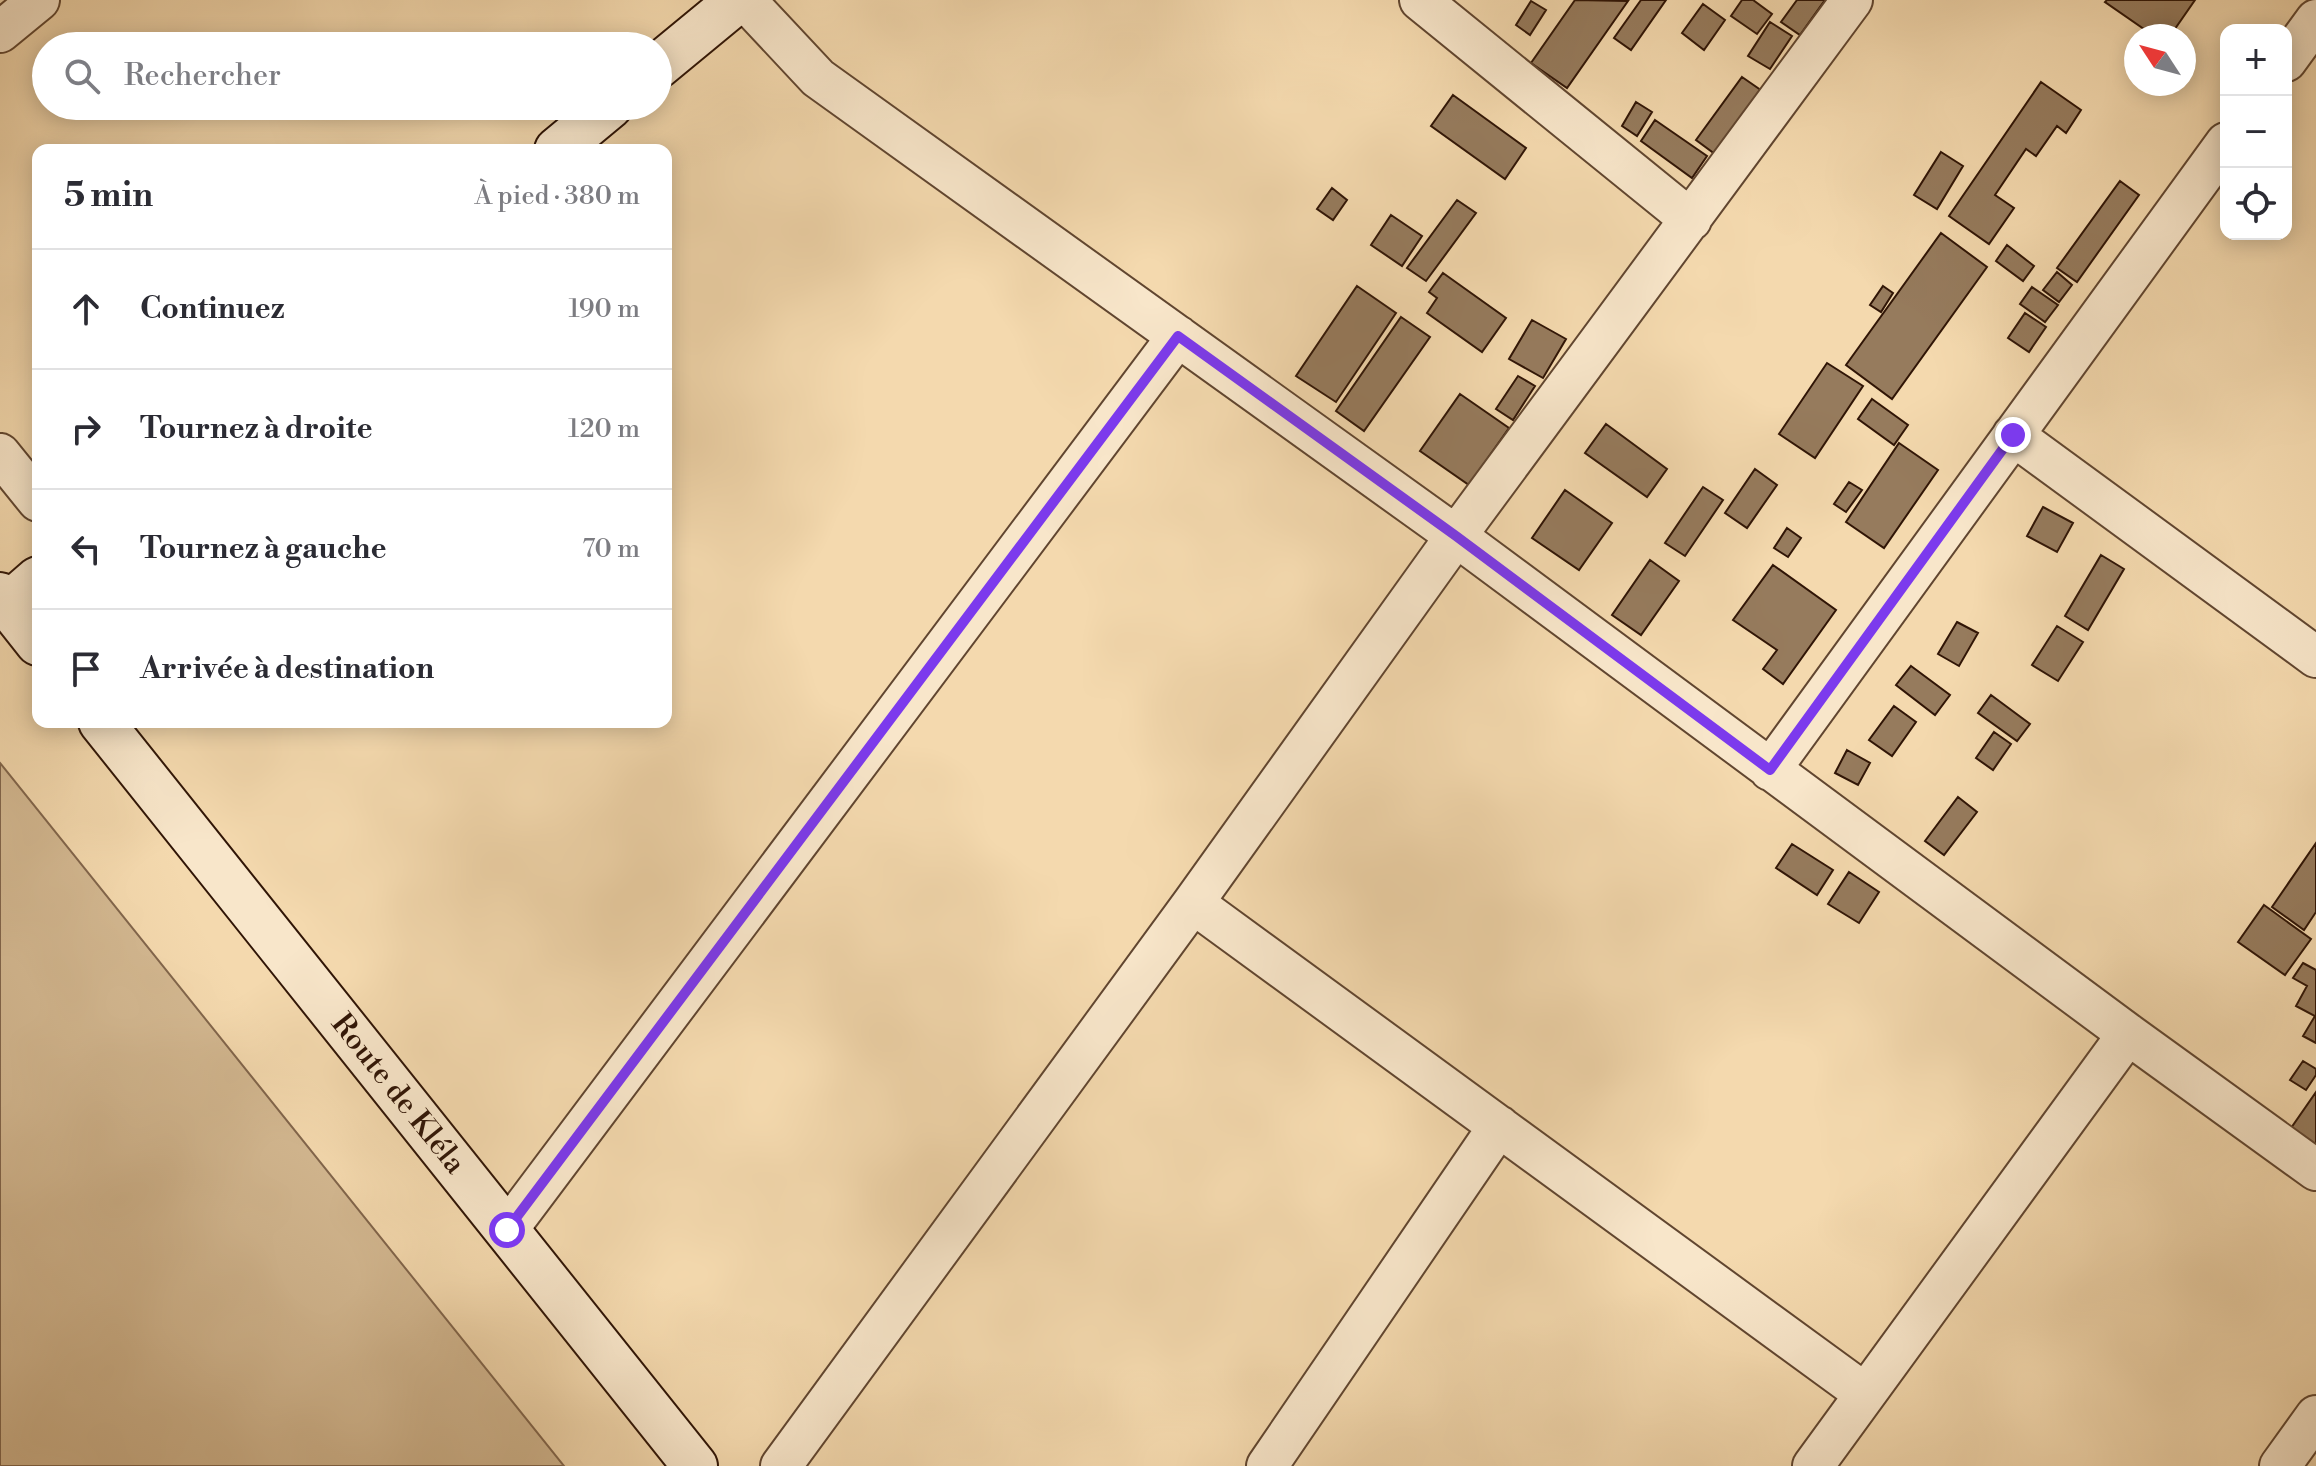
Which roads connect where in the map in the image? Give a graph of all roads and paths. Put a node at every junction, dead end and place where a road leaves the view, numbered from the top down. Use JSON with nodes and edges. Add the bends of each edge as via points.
{"nodes":[{"id":1,"x":39,"y":0,"type":"edge"},
{"id":2,"x":738,"y":0,"type":"edge"},
{"id":3,"x":745,"y":0,"type":"edge"},
{"id":4,"x":1420,"y":0,"type":"edge"},
{"id":5,"x":1852,"y":0,"type":"edge"},
{"id":6,"x":2316,"y":20,"type":"edge"},
{"id":7,"x":0,"y":32,"type":"edge"},
{"id":8,"x":2292,"y":53,"type":"edge"},
{"id":9,"x":672,"y":54,"type":"edge"},
{"id":10,"x":593,"y":120,"type":"edge"},
{"id":11,"x":564,"y":144,"type":"edge"},
{"id":12,"x":2220,"y":151,"type":"edge"},
{"id":13,"x":1691,"y":220,"type":"junction"},
{"id":14,"x":1178,"y":336,"type":"junction"},
{"id":15,"x":2013,"y":435,"type":"junction"},
{"id":16,"x":0,"y":454,"type":"edge"},
{"id":17,"x":32,"y":494,"type":"edge"},
{"id":18,"x":1456,"y":536,"type":"junction"},
{"id":19,"x":15,"y":593,"type":"edge"},
{"id":20,"x":32,"y":630,"type":"edge"},
{"id":21,"x":2316,"y":657,"type":"edge"},
{"id":22,"x":106,"y":728,"type":"edge"},
{"id":23,"x":1770,"y":770,"type":"junction"},
{"id":24,"x":1193,"y":903,"type":"junction"},
{"id":25,"x":2128,"y":1034,"type":"junction"},
{"id":26,"x":1499,"y":1126,"type":"junction"},
{"id":27,"x":2316,"y":1170,"type":"edge"},
{"id":28,"x":507,"y":1230,"type":"junction"},
{"id":29,"x":1864,"y":1393,"type":"junction"},
{"id":30,"x":2316,"y":1416,"type":"edge"},
{"id":31,"x":695,"y":1466,"type":"edge"},
{"id":32,"x":781,"y":1466,"type":"edge"},
{"id":33,"x":1267,"y":1466,"type":"edge"},
{"id":34,"x":1813,"y":1466,"type":"edge"},
{"id":35,"x":2280,"y":1466,"type":"edge"}],
"edges":[{"from":1,"to":7,"type":"street"},
{"from":2,"to":9,"type":"main road"},
{"from":3,"to":14,"type":"street","via":[[818,78]]},
{"from":4,"to":13,"type":"street"},
{"from":5,"to":13,"type":"street"},
{"from":6,"to":8,"type":"street"},
{"from":10,"to":11,"type":"main road"},
{"from":12,"to":15,"type":"street"},
{"from":13,"to":18,"type":"street"},
{"from":14,"to":18,"type":"street"},
{"from":14,"to":28,"type":"street"},
{"from":15,"to":21,"type":"street"},
{"from":15,"to":23,"type":"street"},
{"from":16,"to":17,"type":"street"},
{"from":18,"to":23,"type":"street"},
{"from":18,"to":24,"type":"street"},
{"from":19,"to":20,"type":"main road"},
{"from":22,"to":28,"type":"main road","name":"Route de Kléla"},
{"from":23,"to":25,"type":"street"},
{"from":24,"to":26,"type":"street"},
{"from":24,"to":32,"type":"street"},
{"from":25,"to":27,"type":"street"},
{"from":25,"to":29,"type":"street"},
{"from":26,"to":29,"type":"street"},
{"from":26,"to":33,"type":"street"},
{"from":28,"to":31,"type":"main road","name":"Route de Kléla"},
{"from":29,"to":34,"type":"street"},
{"from":30,"to":35,"type":"street"}]}
